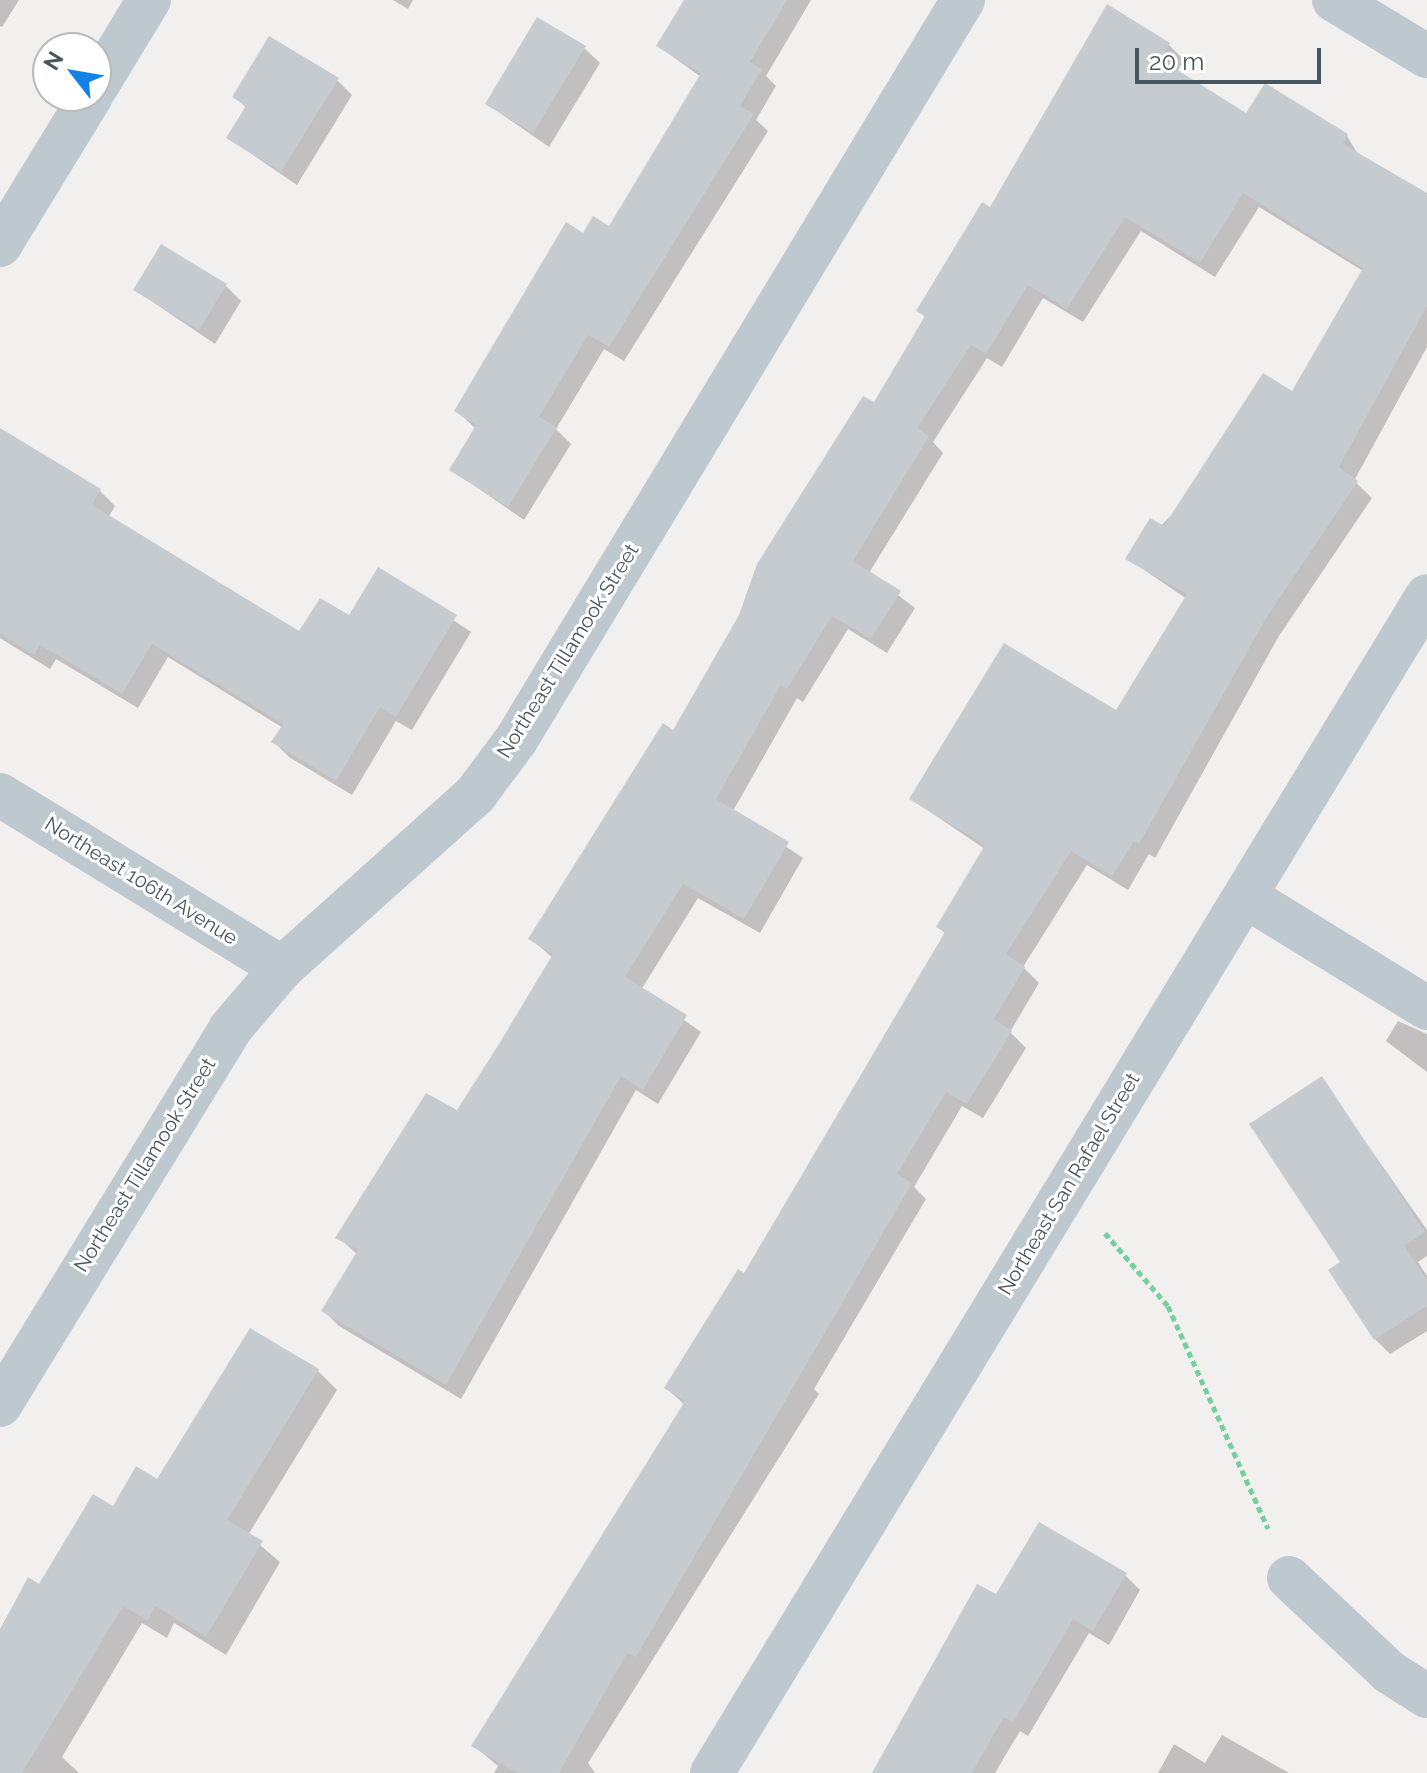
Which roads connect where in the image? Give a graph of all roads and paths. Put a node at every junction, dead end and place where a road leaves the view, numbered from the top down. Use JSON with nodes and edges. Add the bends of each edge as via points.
{"nodes":[{"id":1,"x":149,"y":0,"type":"edge"},
{"id":2,"x":963,"y":0,"type":"edge"},
{"id":3,"x":1334,"y":0,"type":"edge"},
{"id":4,"x":1427,"y":56,"type":"edge"},
{"id":5,"x":112,"y":61,"type":"edge"},
{"id":6,"x":81,"y":112,"type":"edge"},
{"id":7,"x":0,"y":245,"type":"edge"},
{"id":8,"x":1427,"y":596,"type":"edge"},
{"id":9,"x":0,"y":795,"type":"edge"},
{"id":10,"x":1245,"y":896,"type":"junction"},
{"id":11,"x":282,"y":968,"type":"junction"},
{"id":12,"x":1427,"y":1008,"type":"edge"},
{"id":13,"x":1058,"y":1203,"type":"junction"},
{"id":14,"x":0,"y":1405,"type":"edge"},
{"id":15,"x":1289,"y":1578,"type":"joint"},
{"id":16,"x":1427,"y":1696,"type":"edge"},
{"id":17,"x":712,"y":1773,"type":"edge"}],
"edges":[{"from":1,"to":5,"type":"street"},
{"from":2,"to":11,"type":"street","name":"Northeast Tillamook Street","via":[[516,740],[444,825]]},
{"from":3,"to":4,"type":"street"},
{"from":6,"to":7,"type":"street"},
{"from":8,"to":10,"type":"street","name":"Northeast San Rafael Street"},
{"from":9,"to":11,"type":"street","name":"Northeast 106th Avenue"},
{"from":10,"to":12,"type":"street"},
{"from":10,"to":13,"type":"street","name":"Northeast San Rafael Street"},
{"from":11,"to":14,"type":"street","name":"Northeast Tillamook Street","via":[[184,1094]]},
{"from":13,"to":15,"type":"path","via":[[1129,1252],[1168,1306]]},
{"from":13,"to":17,"type":"street","name":"Northeast San Rafael Street"},
{"from":15,"to":16,"type":"street","via":[[1389,1672]]}]}
